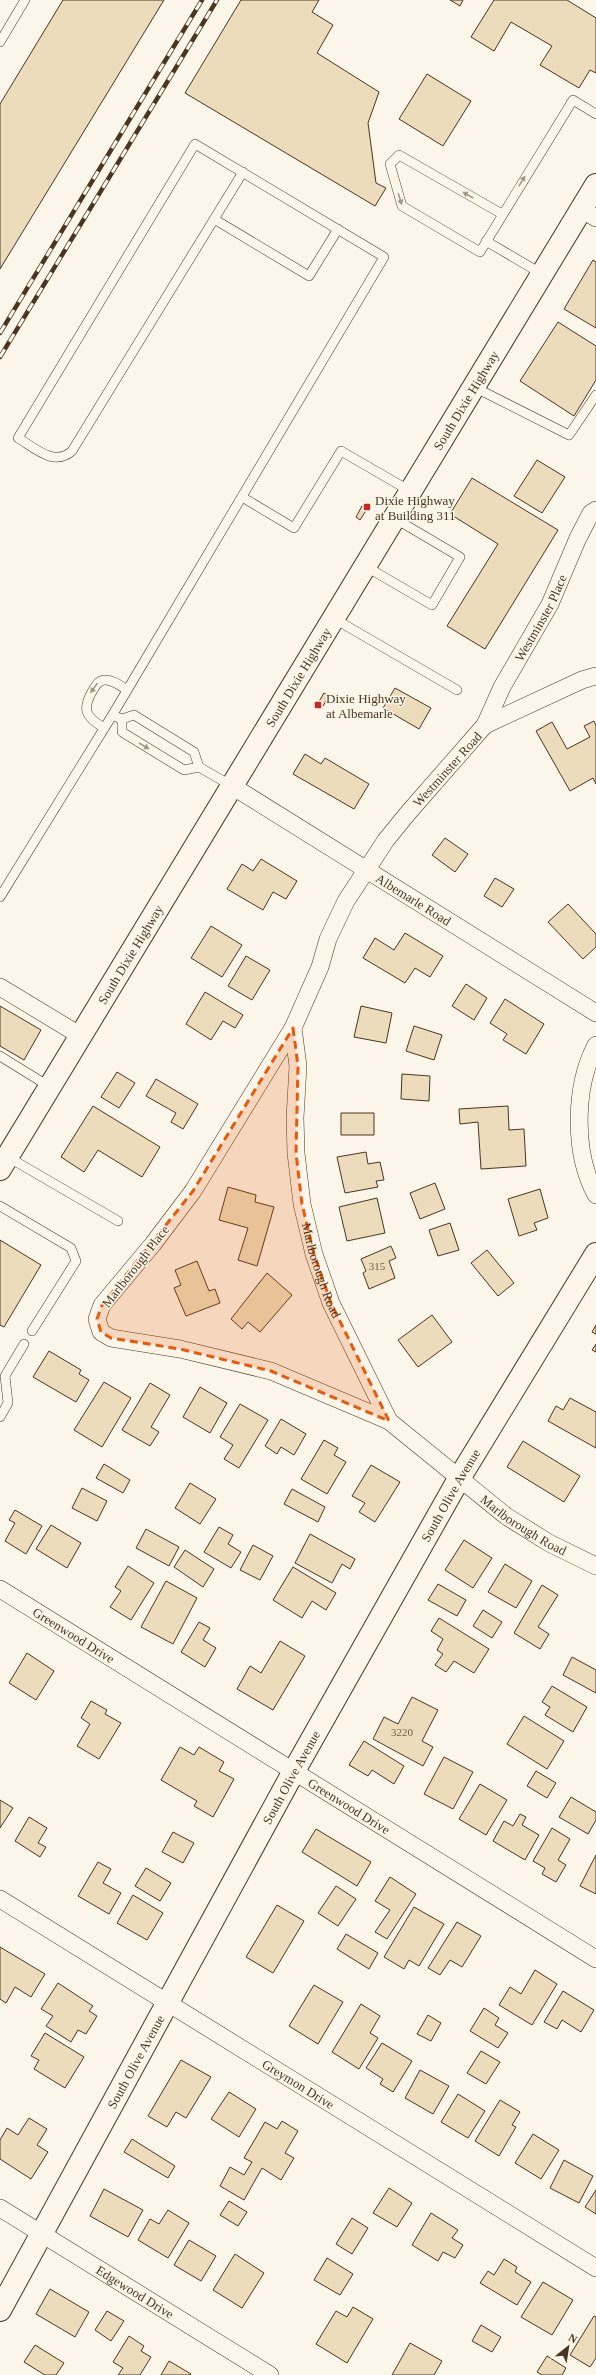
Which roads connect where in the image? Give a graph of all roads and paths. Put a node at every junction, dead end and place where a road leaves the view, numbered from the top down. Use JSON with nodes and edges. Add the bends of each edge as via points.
{"nodes":[{"id":1,"x":25,"y":0,"type":"edge"},
{"id":2,"x":0,"y":42,"type":"edge"},
{"id":3,"x":596,"y":114,"type":"edge"},
{"id":4,"x":243,"y":172,"type":"junction"},
{"id":5,"x":596,"y":185,"type":"edge"},
{"id":6,"x":589,"y":213,"type":"edge"},
{"id":7,"x":502,"y":214,"type":"junction"},
{"id":8,"x":214,"y":219,"type":"junction"},
{"id":9,"x":338,"y":229,"type":"junction"},
{"id":10,"x":486,"y":241,"type":"junction"},
{"id":11,"x":542,"y":274,"type":"junction"},
{"id":12,"x":474,"y":387,"type":"junction"},
{"id":13,"x":596,"y":395,"type":"edge"},
{"id":14,"x":410,"y":491,"type":"junction"},
{"id":15,"x":242,"y":497,"type":"junction"},
{"id":16,"x":596,"y":510,"type":"edge"},
{"id":17,"x":394,"y":518,"type":"junction"},
{"id":18,"x":365,"y":566,"type":"junction"},
{"id":19,"x":334,"y":618,"type":"junction"},
{"id":20,"x":596,"y":676,"type":"edge"},
{"id":21,"x":127,"y":690,"type":"junction"},
{"id":22,"x":457,"y":690,"type":"dead end"},
{"id":23,"x":113,"y":714,"type":"junction"},
{"id":24,"x":122,"y":719,"type":"junction"},
{"id":25,"x":485,"y":725,"type":"junction"},
{"id":26,"x":104,"y":728,"type":"junction"},
{"id":27,"x":199,"y":767,"type":"junction"},
{"id":28,"x":232,"y":786,"type":"junction"},
{"id":29,"x":366,"y":871,"type":"junction"},
{"id":30,"x":0,"y":896,"type":"edge"},
{"id":31,"x":0,"y":987,"type":"edge"},
{"id":32,"x":596,"y":1013,"type":"edge"},
{"id":33,"x":293,"y":1028,"type":"junction"},
{"id":34,"x":81,"y":1036,"type":"junction"},
{"id":35,"x":596,"y":1045,"type":"edge"},
{"id":36,"x":0,"y":1056,"type":"edge"},
{"id":37,"x":50,"y":1086,"type":"junction"},
{"id":38,"x":4,"y":1163,"type":"edge"},
{"id":39,"x":596,"y":1195,"type":"edge"},
{"id":40,"x":0,"y":1206,"type":"edge"},
{"id":41,"x":118,"y":1222,"type":"dead end"},
{"id":42,"x":596,"y":1254,"type":"edge"},
{"id":43,"x":32,"y":1331,"type":"dead end"},
{"id":44,"x":24,"y":1344,"type":"dead end"},
{"id":45,"x":2,"y":1375,"type":"edge"},
{"id":46,"x":0,"y":1417,"type":"edge"},
{"id":47,"x":389,"y":1421,"type":"junction"},
{"id":48,"x":460,"y":1477,"type":"junction"},
{"id":49,"x":596,"y":1566,"type":"edge"},
{"id":50,"x":0,"y":1589,"type":"edge"},
{"id":51,"x":294,"y":1771,"type":"junction"},
{"id":52,"x":0,"y":1900,"type":"edge"},
{"id":53,"x":596,"y":1959,"type":"edge"},
{"id":54,"x":168,"y":2003,"type":"junction"},
{"id":55,"x":0,"y":2208,"type":"edge"},
{"id":56,"x":42,"y":2234,"type":"junction"},
{"id":57,"x":596,"y":2268,"type":"edge"},
{"id":58,"x":0,"y":2310,"type":"edge"},
{"id":59,"x":270,"y":2375,"type":"edge"}],
"edges":[{"from":1,"to":2,"type":"lane"},
{"from":7,"to":3,"type":"lane","one_way":true,"via":[[573,100]]},
{"from":4,"to":8,"type":"lane"},
{"from":4,"to":8,"type":"lane","via":[[195,144],[18,438],[52,458],[65,457],[72,451]]},
{"from":4,"to":9,"type":"lane"},
{"from":5,"to":6,"type":"street","name":"South Dixie Highway"},
{"from":6,"to":11,"type":"street","name":"South Dixie Highway"},
{"from":7,"to":10,"type":"lane"},
{"from":7,"to":10,"type":"lane","one_way":true,"via":[[399,154],[390,164],[402,206],[480,252]]},
{"from":8,"to":9,"type":"lane","via":[[309,276]]},
{"from":9,"to":15,"type":"lane","via":[[384,257]]},
{"from":10,"to":11,"type":"lane"},
{"from":11,"to":12,"type":"street","name":"South Dixie Highway"},
{"from":12,"to":13,"type":"lane","via":[[569,435]]},
{"from":12,"to":14,"type":"street","name":"South Dixie Highway"},
{"from":14,"to":15,"type":"lane","via":[[341,451],[294,528]]},
{"from":14,"to":17,"type":"street","name":"South Dixie Highway"},
{"from":15,"to":21,"type":"lane"},
{"from":16,"to":25,"type":"street","name":"Westminster Place","via":[[591,513],[578,538],[550,604],[502,687]]},
{"from":17,"to":18,"type":"street","name":"South Dixie Highway"},
{"from":17,"to":18,"type":"lane","via":[[460,557],[432,605]]},
{"from":18,"to":19,"type":"street","name":"South Dixie Highway"},
{"from":19,"to":22,"type":"lane"},
{"from":19,"to":28,"type":"street","name":"South Dixie Highway"},
{"from":20,"to":25,"type":"street","name":"Westminster Road"},
{"from":21,"to":23,"type":"lane"},
{"from":21,"to":26,"type":"lane","one_way":true,"via":[[105,680],[97,683],[87,699],[86,712],[92,721]]},
{"from":23,"to":24,"type":"lane"},
{"from":23,"to":26,"type":"lane"},
{"from":24,"to":27,"type":"lane","via":[[134,715],[194,752]]},
{"from":24,"to":27,"type":"lane","one_way":true,"via":[[122,732],[184,770]]},
{"from":25,"to":29,"type":"street","name":"Westminster Road","via":[[408,813]]},
{"from":26,"to":30,"type":"lane"},
{"from":27,"to":28,"type":"lane"},
{"from":28,"to":29,"type":"street","name":"Albemarle Road"},
{"from":28,"to":34,"type":"street","name":"South Dixie Highway"},
{"from":29,"to":32,"type":"street","name":"Albemarle Road"},
{"from":29,"to":33,"type":"street","via":[[346,901],[328,939],[320,967]]},
{"from":31,"to":34,"type":"street"},
{"from":33,"to":47,"type":"street","name":"Marlborough Road","via":[[298,1066],[296,1153],[302,1204],[314,1254],[331,1303]]},
{"from":33,"to":47,"type":"street","name":"Marlborough Place","via":[[193,1190],[153,1244],[102,1305],[97,1319],[101,1332],[111,1338],[180,1349],[271,1371]]},
{"from":34,"to":37,"type":"street","name":"South Dixie Highway"},
{"from":35,"to":39,"type":"street","via":[[586,1075],[580,1133],[584,1161]]},
{"from":36,"to":37,"type":"lane"},
{"from":37,"to":38,"type":"street","name":"South Dixie Highway"},
{"from":38,"to":41,"type":"lane"},
{"from":40,"to":43,"type":"lane","via":[[71,1248],[76,1261]]},
{"from":42,"to":48,"type":"street","name":"South Olive Avenue"},
{"from":44,"to":45,"type":"lane"},
{"from":45,"to":46,"type":"lane","via":[[8,1403]]},
{"from":47,"to":48,"type":"street","name":"Marlborough Road"},
{"from":48,"to":49,"type":"street","name":"Marlborough Road","via":[[506,1516],[548,1543]]},
{"from":48,"to":51,"type":"street","name":"South Olive Avenue"},
{"from":50,"to":51,"type":"street","name":"Greenwood Drive"},
{"from":51,"to":53,"type":"street","name":"Greenwood Drive"},
{"from":51,"to":54,"type":"street","name":"South Olive Avenue"},
{"from":52,"to":54,"type":"street","name":"Greymon Drive"},
{"from":54,"to":56,"type":"street","name":"South Olive Avenue"},
{"from":54,"to":57,"type":"street","name":"Greymon Drive"},
{"from":55,"to":56,"type":"street","name":"Edgewood Drive"},
{"from":56,"to":58,"type":"street","name":"South Olive Avenue"},
{"from":56,"to":59,"type":"street","name":"Edgewood Drive"}]}
